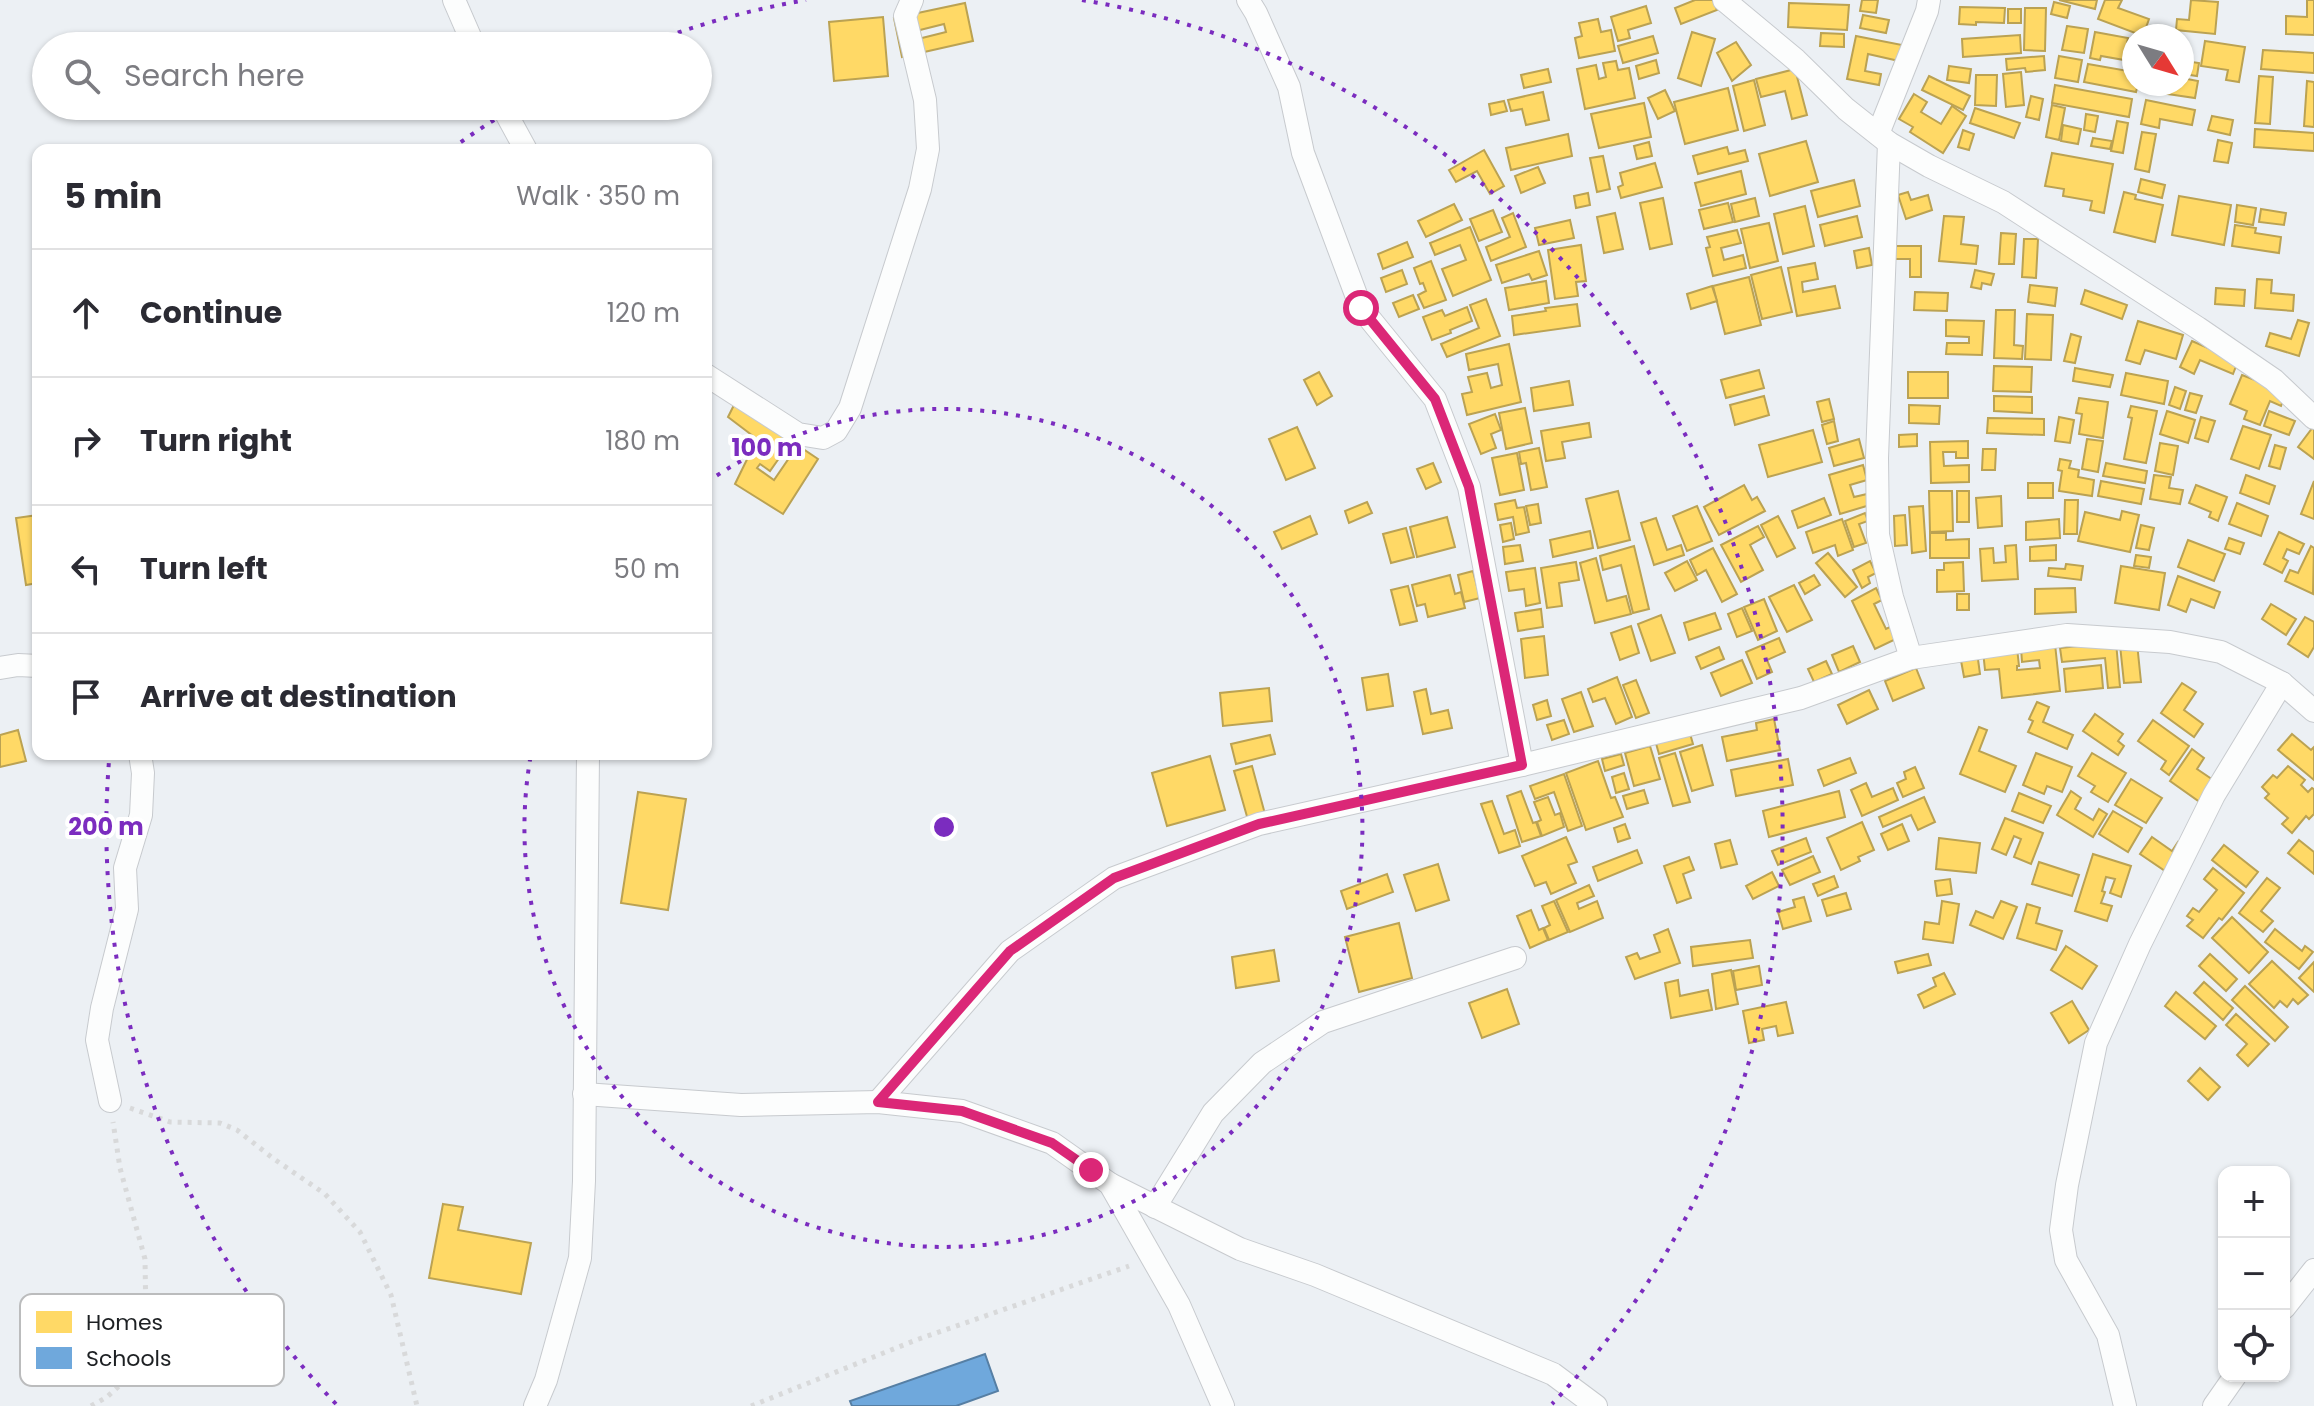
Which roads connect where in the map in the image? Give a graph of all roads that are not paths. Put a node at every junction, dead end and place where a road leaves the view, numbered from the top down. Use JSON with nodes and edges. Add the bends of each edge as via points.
{"nodes":[{"id":1,"x":454,"y":0,"type":"edge"},
{"id":2,"x":912,"y":0,"type":"edge"},
{"id":3,"x":1248,"y":0,"type":"edge"},
{"id":4,"x":1724,"y":0,"type":"edge"},
{"id":5,"x":1929,"y":0,"type":"edge"},
{"id":6,"x":468,"y":32,"type":"edge"},
{"id":7,"x":510,"y":120,"type":"edge"},
{"id":8,"x":1883,"y":139,"type":"junction"},
{"id":9,"x":523,"y":144,"type":"edge"},
{"id":10,"x":712,"y":379,"type":"edge"},
{"id":11,"x":2314,"y":418,"type":"edge"},
{"id":12,"x":1911,"y":658,"type":"junction"},
{"id":13,"x":32,"y":666,"type":"edge"},
{"id":14,"x":0,"y":668,"type":"edge"},
{"id":15,"x":2282,"y":683,"type":"junction"},
{"id":16,"x":2314,"y":711,"type":"edge"},
{"id":17,"x":141,"y":760,"type":"edge"},
{"id":18,"x":588,"y":760,"type":"edge"},
{"id":19,"x":1522,"y":765,"type":"junction"},
{"id":20,"x":1515,"y":958,"type":"dead end"},
{"id":21,"x":584,"y":1094,"type":"junction"},
{"id":22,"x":110,"y":1101,"type":"road end"},
{"id":23,"x":878,"y":1102,"type":"junction"},
{"id":24,"x":1110,"y":1184,"type":"junction"},
{"id":25,"x":1155,"y":1207,"type":"junction"},
{"id":26,"x":2314,"y":1270,"type":"edge"},
{"id":27,"x":2290,"y":1300,"type":"edge"},
{"id":28,"x":2231,"y":1382,"type":"edge"},
{"id":29,"x":535,"y":1406,"type":"edge"},
{"id":30,"x":1223,"y":1406,"type":"edge"},
{"id":31,"x":1596,"y":1406,"type":"edge"},
{"id":32,"x":2125,"y":1406,"type":"edge"},
{"id":33,"x":2214,"y":1406,"type":"edge"}],
"edges":[{"from":1,"to":6,"type":"street"},
{"from":2,"to":10,"type":"street","via":[[905,16],[925,100],[928,149],[850,408],[836,431],[823,438],[798,434]]},
{"from":3,"to":19,"type":"street","via":[[1289,87],[1303,153],[1361,308],[1435,399],[1469,487]]},
{"from":4,"to":8,"type":"street"},
{"from":5,"to":8,"type":"street"},
{"from":7,"to":9,"type":"street"},
{"from":8,"to":11,"type":"street","via":[[2003,202],[2198,328],[2274,380]]},
{"from":8,"to":12,"type":"street","via":[[1878,535]]},
{"from":12,"to":15,"type":"street","via":[[2067,635],[2170,642],[2221,652]]},
{"from":12,"to":19,"type":"street","via":[[1801,698]]},
{"from":13,"to":14,"type":"street"},
{"from":15,"to":16,"type":"street"},
{"from":15,"to":32,"type":"street","via":[[2214,795],[2096,1043],[2061,1230],[2066,1260],[2108,1335]]},
{"from":17,"to":22,"type":"street","via":[[141,815],[125,868],[127,909],[97,1040]]},
{"from":18,"to":21,"type":"street"},
{"from":19,"to":23,"type":"street","via":[[1259,824],[1114,878],[1010,951]]},
{"from":20,"to":25,"type":"street","via":[[1323,1022],[1262,1063],[1213,1113]]},
{"from":21,"to":23,"type":"street","via":[[741,1105]]},
{"from":21,"to":29,"type":"street","via":[[580,1258]]},
{"from":23,"to":24,"type":"street","via":[[962,1111],[1040,1138]]},
{"from":24,"to":25,"type":"street"},
{"from":24,"to":30,"type":"street","via":[[1179,1305]]},
{"from":25,"to":31,"type":"street","via":[[1240,1249],[1553,1374]]},
{"from":26,"to":27,"type":"street"},
{"from":28,"to":33,"type":"street"}]}
